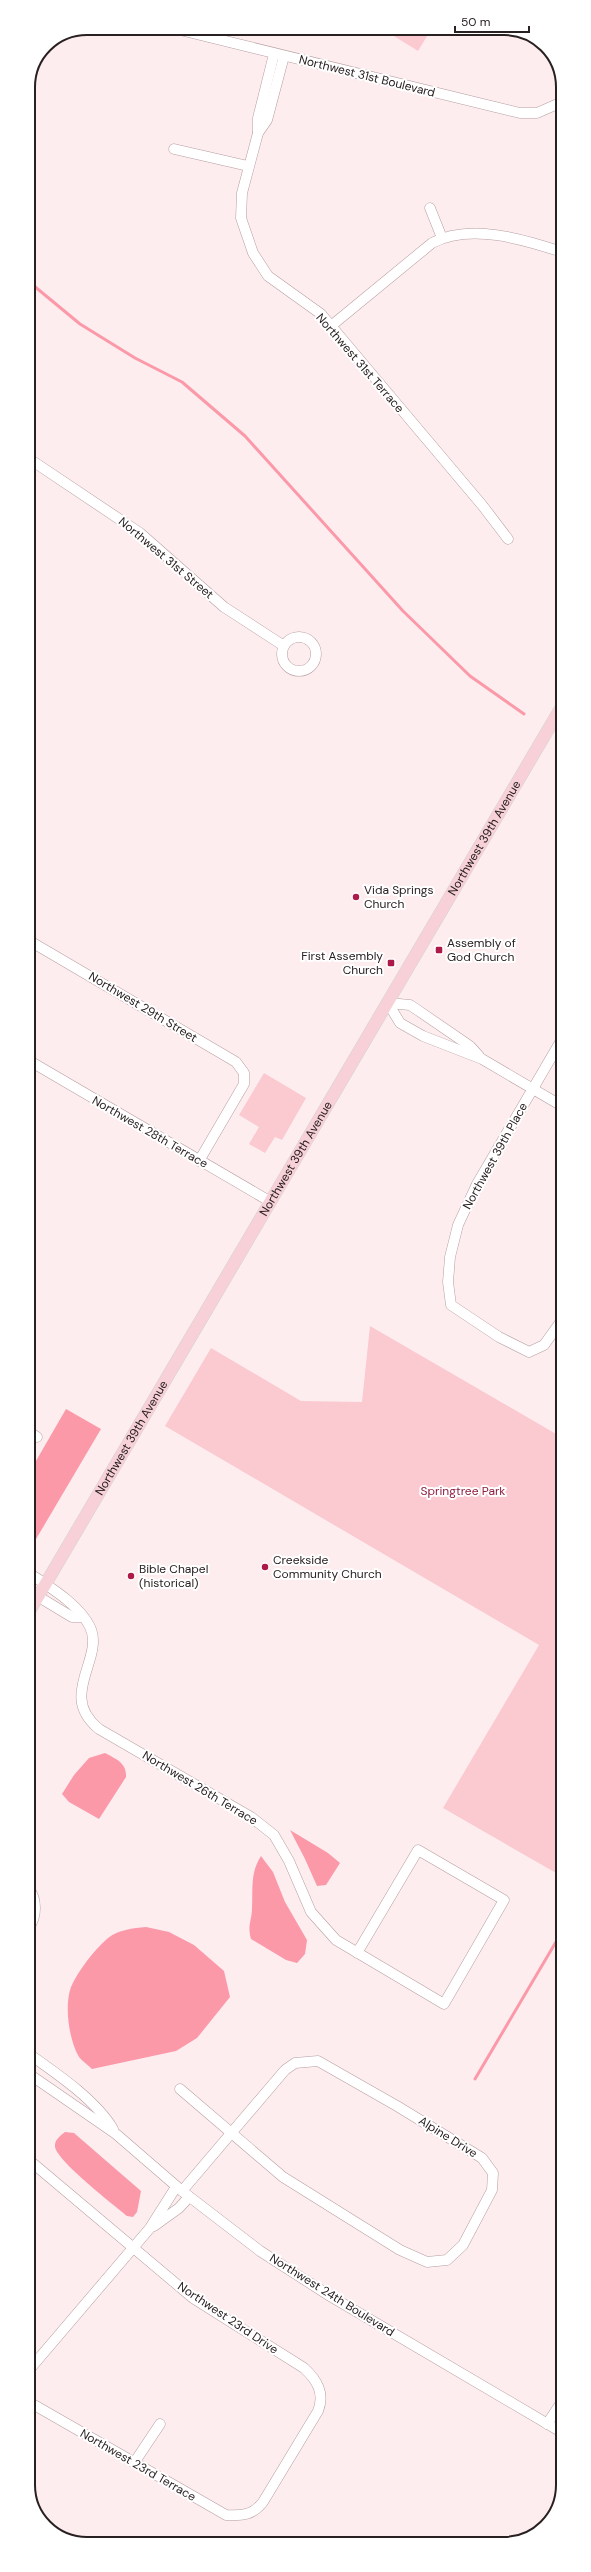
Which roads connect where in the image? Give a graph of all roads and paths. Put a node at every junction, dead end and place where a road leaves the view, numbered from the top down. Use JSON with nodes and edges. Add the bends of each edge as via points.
{"nodes":[{"id":1,"x":200,"y":35,"type":"edge"},
{"id":2,"x":279,"y":55,"type":"junction"},
{"id":3,"x":556,"y":105,"type":"edge"},
{"id":4,"x":174,"y":149,"type":"dead end"},
{"id":5,"x":248,"y":166,"type":"junction"},
{"id":6,"x":430,"y":208,"type":"dead end"},
{"id":7,"x":442,"y":238,"type":"junction"},
{"id":8,"x":556,"y":251,"type":"edge"},
{"id":9,"x":331,"y":326,"type":"junction"},
{"id":10,"x":35,"y":463,"type":"edge"},
{"id":11,"x":508,"y":539,"type":"dead end"},
{"id":12,"x":284,"y":646,"type":"dead end"},
{"id":13,"x":556,"y":716,"type":"edge"},
{"id":14,"x":35,"y":944,"type":"edge"},
{"id":15,"x":388,"y":1003,"type":"junction"},
{"id":16,"x":556,"y":1049,"type":"edge"},
{"id":17,"x":482,"y":1059,"type":"junction"},
{"id":18,"x":35,"y":1064,"type":"edge"},
{"id":19,"x":533,"y":1089,"type":"junction"},
{"id":20,"x":556,"y":1102,"type":"edge"},
{"id":21,"x":199,"y":1161,"type":"junction"},
{"id":22,"x":271,"y":1202,"type":"junction"},
{"id":23,"x":556,"y":1329,"type":"edge"},
{"id":24,"x":35,"y":1578,"type":"edge"},
{"id":25,"x":44,"y":1585,"type":"junction"},
{"id":26,"x":35,"y":1592,"type":"edge"},
{"id":27,"x":35,"y":1594,"type":"edge"},
{"id":28,"x":81,"y":1616,"type":"junction"},
{"id":29,"x":357,"y":1952,"type":"junction"},
{"id":30,"x":35,"y":2058,"type":"edge"},
{"id":31,"x":35,"y":2078,"type":"edge"},
{"id":32,"x":180,"y":2089,"type":"dead end"},
{"id":33,"x":116,"y":2134,"type":"junction"},
{"id":34,"x":230,"y":2134,"type":"junction"},
{"id":35,"x":35,"y":2165,"type":"edge"},
{"id":36,"x":182,"y":2192,"type":"junction"},
{"id":37,"x":150,"y":2228,"type":"junction"},
{"id":38,"x":133,"y":2248,"type":"junction"},
{"id":39,"x":35,"y":2363,"type":"edge"},
{"id":40,"x":35,"y":2405,"type":"edge"},
{"id":41,"x":556,"y":2410,"type":"edge"},
{"id":42,"x":160,"y":2424,"type":"dead end"},
{"id":43,"x":547,"y":2424,"type":"junction"},
{"id":44,"x":556,"y":2429,"type":"edge"},
{"id":45,"x":134,"y":2463,"type":"junction"},
{"id":46,"x":249,"y":2514,"type":"joint"}],
"edges":[{"from":1,"to":2,"type":"street","name":"Northwest 31st Boulevard"},
{"from":2,"to":3,"type":"street","name":"Northwest 31st Boulevard","via":[[520,113],[537,113]]},
{"from":2,"to":5,"type":"street","name":"Northwest 31st Terrace","via":[[258,118],[258,134]]},
{"from":4,"to":5,"type":"street"},
{"from":5,"to":9,"type":"street","name":"Northwest 31st Terrace","via":[[242,193],[241,218],[253,253],[268,276],[321,314]]},
{"from":6,"to":7,"type":"street"},
{"from":7,"to":8,"type":"street","via":[[454,234],[493,236]]},
{"from":7,"to":9,"type":"street","via":[[432,243]]},
{"from":9,"to":11,"type":"street","name":"Northwest 31st Terrace"},
{"from":10,"to":12,"type":"street","name":"Northwest 31st Street","via":[[140,533],[224,607]]},
{"from":13,"to":15,"type":"main road","name":"Northwest 39th Avenue"},
{"from":14,"to":21,"type":"street","name":"Northwest 29th Street","via":[[236,1062],[244,1073],[244,1084]]},
{"from":15,"to":17,"type":"street","via":[[410,1005],[470,1046]]},
{"from":15,"to":17,"type":"street","via":[[400,1023],[423,1036]]},
{"from":15,"to":22,"type":"main road","name":"Northwest 39th Avenue"},
{"from":16,"to":19,"type":"street","name":"Northwest 39th Place"},
{"from":17,"to":19,"type":"street"},
{"from":18,"to":21,"type":"street","name":"Northwest 28th Terrace"},
{"from":19,"to":20,"type":"street"},
{"from":19,"to":23,"type":"street","name":"Northwest 39th Place","via":[[476,1184],[458,1225],[450,1258],[448,1282],[451,1305],[499,1338],[529,1352],[544,1346]]},
{"from":21,"to":22,"type":"street","name":"Northwest 28th Terrace"},
{"from":22,"to":25,"type":"main road","name":"Northwest 39th Avenue"},
{"from":24,"to":25,"type":"street","name":"Northwest 26th Terrace"},
{"from":25,"to":26,"type":"main road","name":"Northwest 39th Avenue"},
{"from":25,"to":28,"type":"street","name":"Northwest 26th Terrace","via":[[77,1608]]},
{"from":27,"to":28,"type":"street","via":[[72,1617]]},
{"from":28,"to":29,"type":"street","name":"Northwest 26th Terrace","via":[[90,1628],[92,1643],[82,1691],[82,1706],[89,1720],[99,1729],[251,1817],[274,1835],[289,1861],[311,1912],[336,1940]]},
{"from":29,"to":29,"type":"street","name":"Northwest 26th Terrace","via":[[418,1850],[504,1900],[444,2004]]},
{"from":30,"to":33,"type":"street","name":"Northwest 24th Boulevard","via":[[95,2108],[109,2122]]},
{"from":31,"to":33,"type":"street","name":"Northwest 24th Boulevard"},
{"from":32,"to":34,"type":"street"},
{"from":33,"to":36,"type":"street","name":"Northwest 24th Boulevard"},
{"from":34,"to":34,"type":"street","name":"Alpine Drive","via":[[283,2177],[400,2250],[427,2262],[447,2260],[463,2245],[492,2190],[493,2173],[482,2158],[318,2061],[295,2063],[285,2070]]},
{"from":34,"to":36,"type":"street","name":"Alpine Drive"},
{"from":35,"to":38,"type":"street","name":"Northwest 23rd Drive"},
{"from":36,"to":37,"type":"street"},
{"from":36,"to":37,"type":"street","via":[[180,2208]]},
{"from":36,"to":43,"type":"street","name":"Northwest 24th Boulevard","via":[[260,2251],[326,2293]]},
{"from":37,"to":38,"type":"street"},
{"from":38,"to":39,"type":"street"},
{"from":38,"to":46,"type":"street","name":"Northwest 23rd Drive","via":[[193,2298],[304,2368],[315,2378],[320,2390],[318,2411],[264,2502]]},
{"from":40,"to":45,"type":"street","name":"Northwest 23rd Terrace"},
{"from":41,"to":43,"type":"street"},
{"from":42,"to":45,"type":"street"},
{"from":43,"to":44,"type":"street","name":"Northwest 24th Boulevard"},
{"from":45,"to":46,"type":"street","name":"Northwest 23rd Terrace","via":[[226,2516]]}]}
